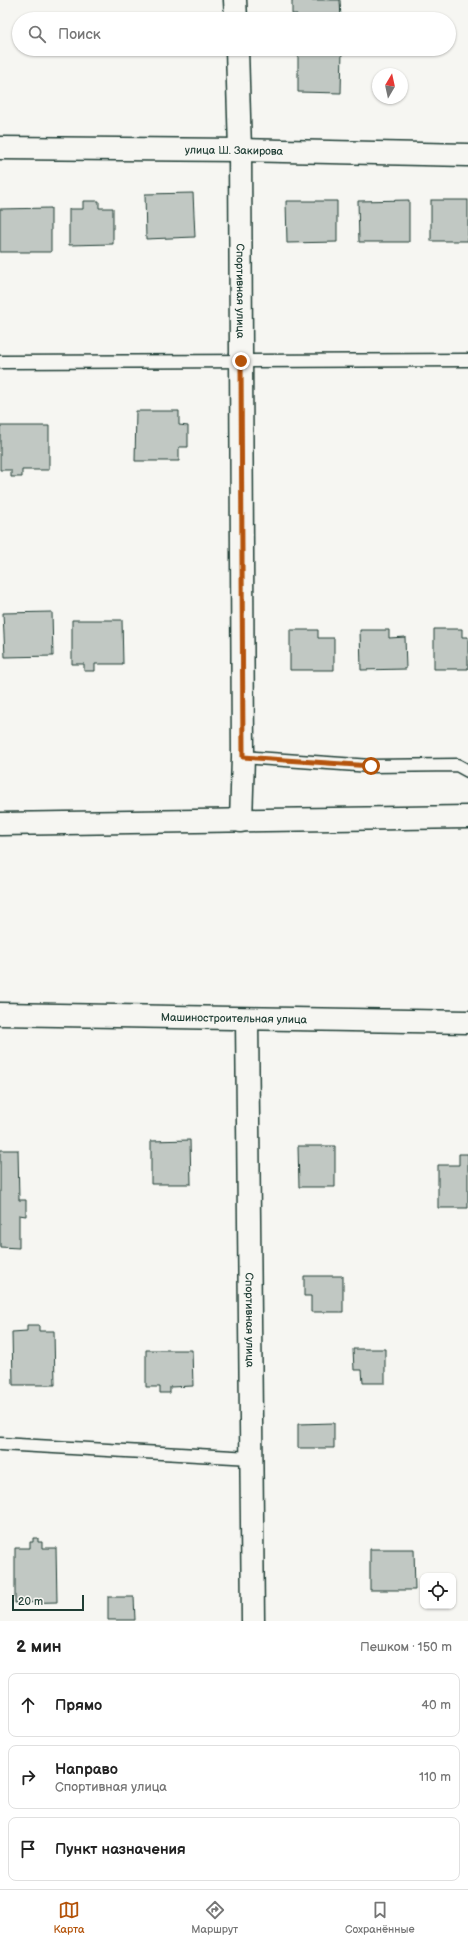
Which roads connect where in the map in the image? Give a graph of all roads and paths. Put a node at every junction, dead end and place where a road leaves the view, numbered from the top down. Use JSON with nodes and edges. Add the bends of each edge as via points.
{"nodes":[{"id":1,"x":235,"y":0,"type":"edge"},
{"id":2,"x":236,"y":12,"type":"edge"},
{"id":3,"x":237,"y":56,"type":"edge"},
{"id":4,"x":0,"y":148,"type":"edge"},
{"id":5,"x":240,"y":150,"type":"junction"},
{"id":6,"x":468,"y":155,"type":"edge"},
{"id":7,"x":468,"y":360,"type":"edge"},
{"id":8,"x":241,"y":361,"type":"junction"},
{"id":9,"x":0,"y":362,"type":"edge"},
{"id":10,"x":243,"y":757,"type":"junction"},
{"id":11,"x":468,"y":771,"type":"edge"},
{"id":12,"x":468,"y":818,"type":"edge"},
{"id":13,"x":242,"y":821,"type":"junction"},
{"id":14,"x":0,"y":824,"type":"edge"},
{"id":15,"x":0,"y":1014,"type":"edge"},
{"id":16,"x":247,"y":1020,"type":"junction"},
{"id":17,"x":468,"y":1022,"type":"edge"},
{"id":18,"x":0,"y":1444,"type":"edge"},
{"id":19,"x":251,"y":1458,"type":"junction"},
{"id":20,"x":253,"y":1621,"type":"edge"}],
"edges":[{"from":1,"to":2,"type":"street"},
{"from":3,"to":5,"type":"street","name":"Спортивная улица"},
{"from":4,"to":5,"type":"street","name":"улица Ш. Закирова"},
{"from":5,"to":6,"type":"street","name":"улица Ш. Закирова"},
{"from":5,"to":8,"type":"street","name":"Спортивная улица"},
{"from":7,"to":8,"type":"lane"},
{"from":8,"to":9,"type":"lane"},
{"from":8,"to":10,"type":"street","name":"Спортивная улица"},
{"from":10,"to":11,"type":"lane","via":[[371,766],[457,764]]},
{"from":10,"to":13,"type":"street","name":"Спортивная улица"},
{"from":12,"to":13,"type":"street"},
{"from":13,"to":14,"type":"street"},
{"from":15,"to":16,"type":"street","name":"Машиностроительная улица"},
{"from":16,"to":17,"type":"street","name":"Машиностроительная улица"},
{"from":16,"to":19,"type":"street","name":"Спортивная улица"},
{"from":18,"to":19,"type":"lane"},
{"from":19,"to":20,"type":"street","name":"Спортивная улица"}]}
